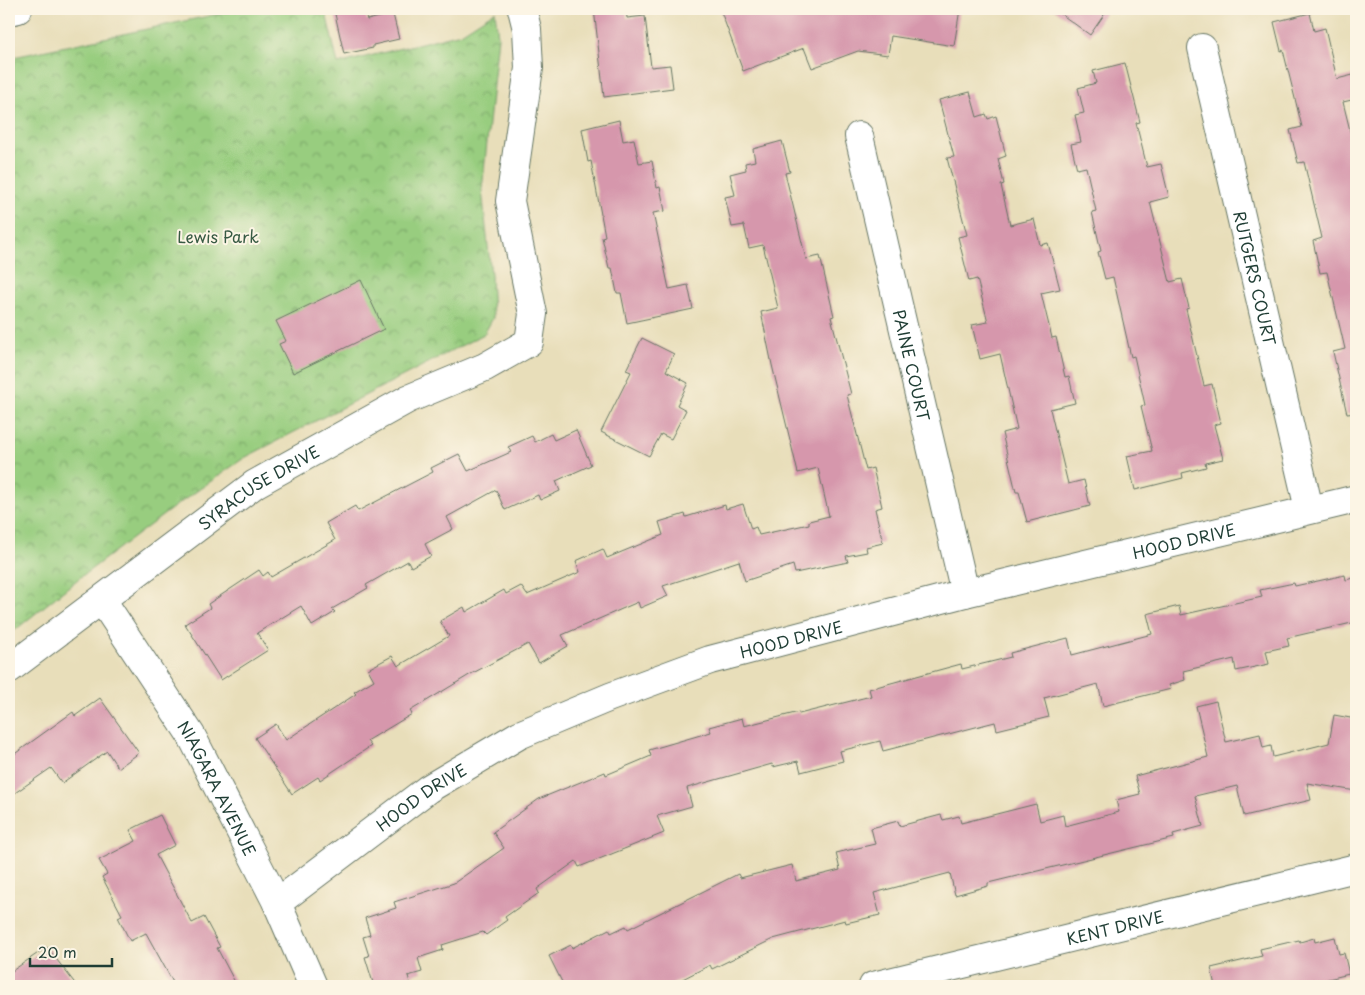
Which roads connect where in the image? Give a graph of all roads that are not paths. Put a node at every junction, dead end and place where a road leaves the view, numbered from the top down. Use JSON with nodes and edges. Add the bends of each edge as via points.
{"nodes":[{"id":1,"x":18,"y":9,"type":"edge"},
{"id":2,"x":522,"y":9,"type":"edge"},
{"id":3,"x":9,"y":11,"type":"edge"},
{"id":4,"x":1202,"y":48,"type":"dead end"},
{"id":5,"x":858,"y":136,"type":"dead end"},
{"id":6,"x":1356,"y":499,"type":"edge"},
{"id":7,"x":1309,"y":509,"type":"junction"},
{"id":8,"x":965,"y":593,"type":"junction"},
{"id":9,"x":102,"y":600,"type":"junction"},
{"id":10,"x":9,"y":669,"type":"edge"},
{"id":11,"x":1356,"y":868,"type":"edge"},
{"id":12,"x":277,"y":903,"type":"junction"},
{"id":13,"x":313,"y":986,"type":"edge"},
{"id":14,"x":873,"y":986,"type":"edge"}],
"edges":[{"from":1,"to":3,"type":"street"},
{"from":2,"to":9,"type":"street","name":"SYRACUSE DRIVE","via":[[527,29],[529,68],[510,202],[533,314],[529,342],[485,367],[408,399],[255,484]]},
{"from":4,"to":7,"type":"street","name":"RUTGERS COURT"},
{"from":5,"to":8,"type":"street","name":"PAINE COURT"},
{"from":6,"to":7,"type":"street","name":"HOOD DRIVE"},
{"from":7,"to":8,"type":"street","name":"HOOD DRIVE"},
{"from":8,"to":12,"type":"street","name":"HOOD DRIVE","via":[[710,660],[519,735],[428,789]]},
{"from":9,"to":10,"type":"street","name":"SYRACUSE DRIVE"},
{"from":9,"to":12,"type":"street","name":"NIAGARA AVENUE","via":[[191,734]]},
{"from":11,"to":14,"type":"street","name":"KENT DRIVE"},
{"from":12,"to":13,"type":"street","name":"NIAGARA AVENUE"}]}
